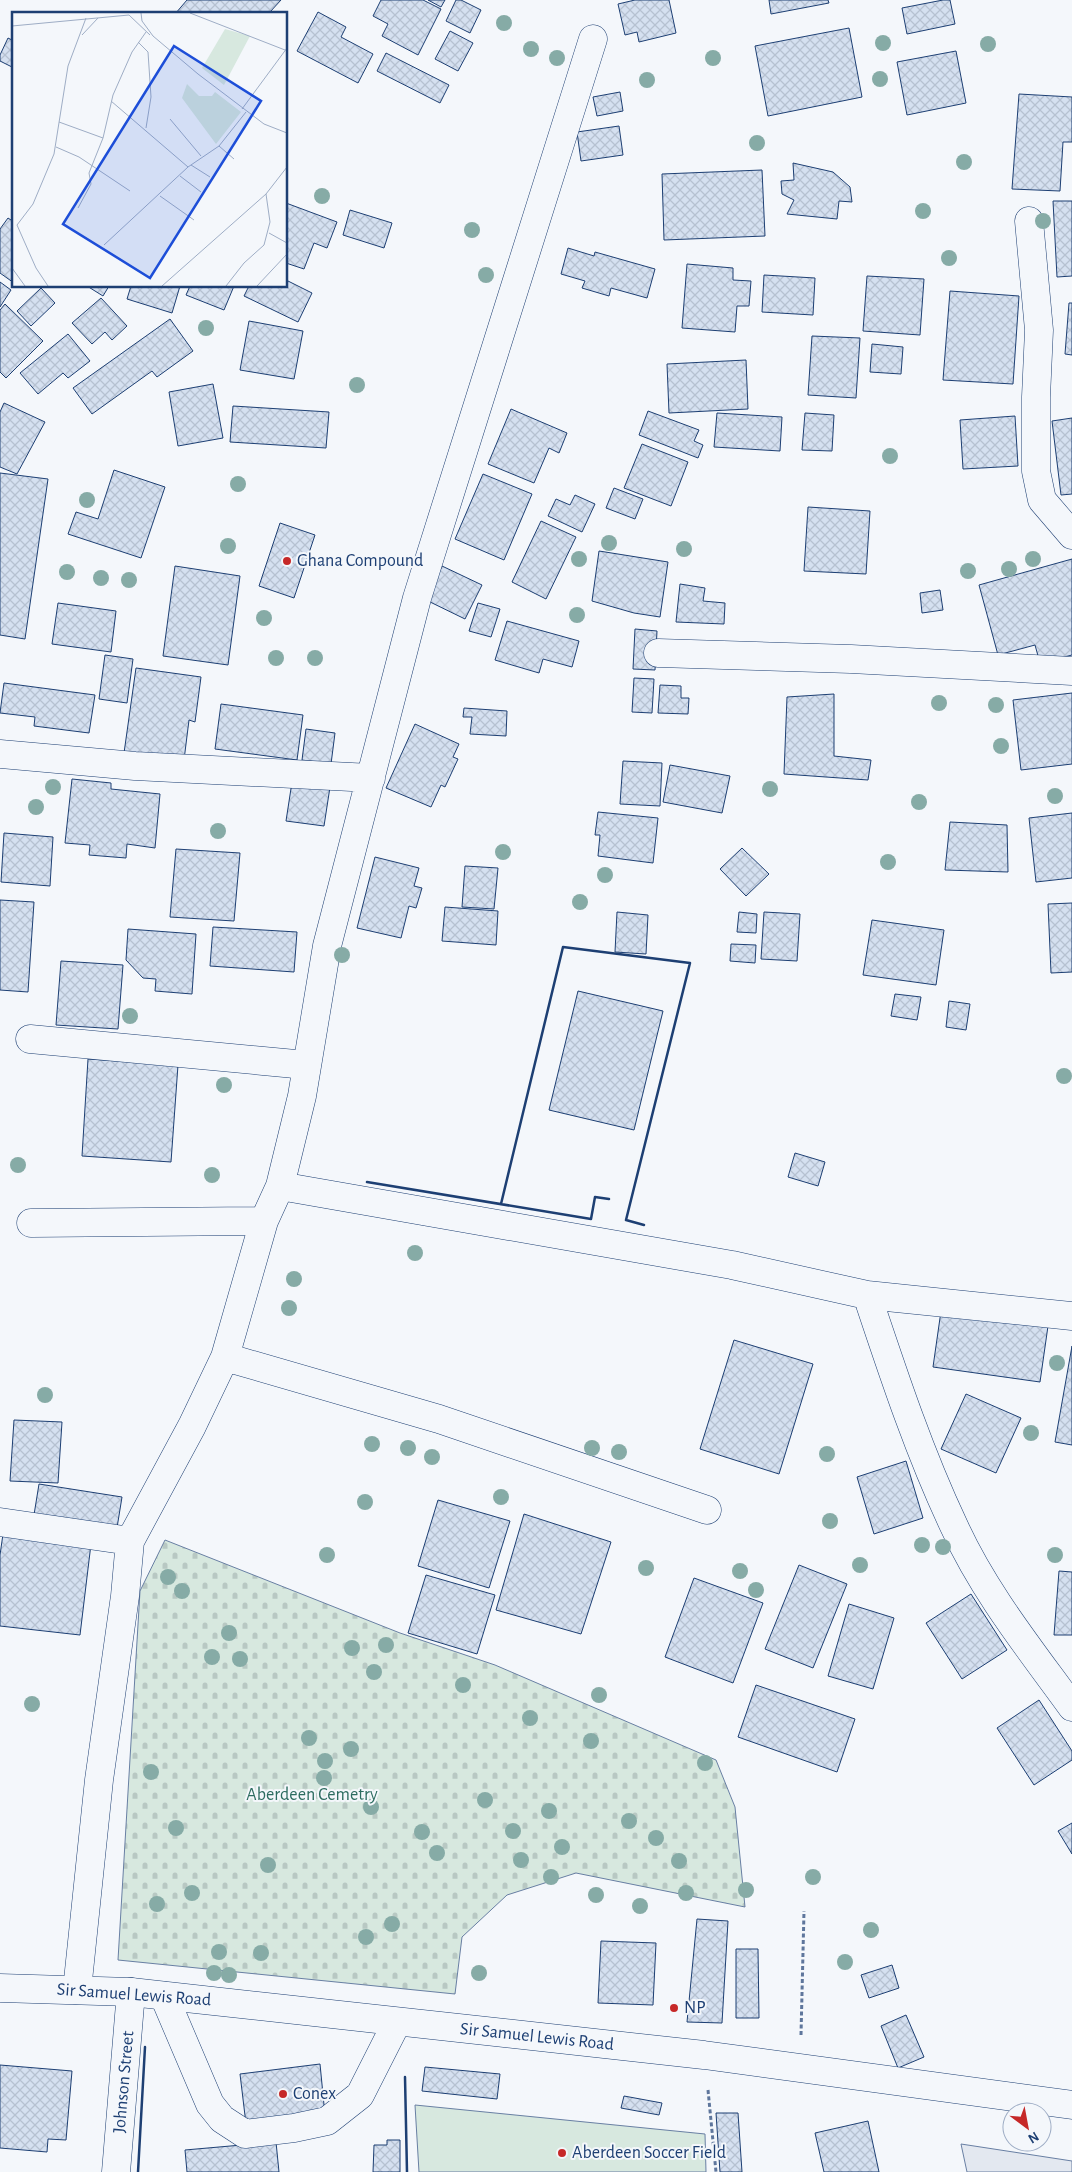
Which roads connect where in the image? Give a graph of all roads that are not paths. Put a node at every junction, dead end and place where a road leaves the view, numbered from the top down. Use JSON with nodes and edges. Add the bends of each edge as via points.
{"nodes":[{"id":1,"x":593,"y":39,"type":"dead end"},
{"id":2,"x":1029,"y":221,"type":"dead end"},
{"id":3,"x":1072,"y":535,"type":"edge"},
{"id":4,"x":658,"y":653,"type":"dead end"},
{"id":5,"x":1072,"y":671,"type":"edge"},
{"id":6,"x":0,"y":754,"type":"edge"},
{"id":7,"x":371,"y":778,"type":"junction"},
{"id":8,"x":30,"y":1039,"type":"dead end"},
{"id":9,"x":306,"y":1065,"type":"junction"},
{"id":10,"x":280,"y":1186,"type":"junction"},
{"id":11,"x":264,"y":1221,"type":"junction"},
{"id":12,"x":31,"y":1223,"type":"dead end"},
{"id":13,"x":867,"y":1295,"type":"junction"},
{"id":14,"x":1072,"y":1316,"type":"edge"},
{"id":15,"x":225,"y":1357,"type":"junction"},
{"id":16,"x":707,"y":1510,"type":"dead end"},
{"id":17,"x":0,"y":1522,"type":"edge"},
{"id":18,"x":130,"y":1541,"type":"junction"},
{"id":19,"x":1072,"y":1707,"type":"edge"},
{"id":20,"x":0,"y":1988,"type":"edge"},
{"id":21,"x":77,"y":1990,"type":"junction"},
{"id":22,"x":131,"y":1992,"type":"junction"},
{"id":23,"x":164,"y":1996,"type":"junction"},
{"id":24,"x":398,"y":2022,"type":"junction"},
{"id":25,"x":1072,"y":2105,"type":"edge"},
{"id":26,"x":116,"y":2172,"type":"edge"}],
"edges":[{"from":1,"to":7,"type":"street","via":[[417,598]]},
{"from":2,"to":3,"type":"street","via":[[1039,330],[1036,471],[1042,500]]},
{"from":4,"to":5,"type":"street"},
{"from":6,"to":7,"type":"street","via":[[135,766]]},
{"from":7,"to":9,"type":"street","via":[[327,946]]},
{"from":8,"to":9,"type":"street"},
{"from":9,"to":10,"type":"street","via":[[302,1096]]},
{"from":10,"to":11,"type":"street"},
{"from":10,"to":13,"type":"street","via":[[732,1265]]},
{"from":11,"to":12,"type":"street"},
{"from":11,"to":15,"type":"street"},
{"from":13,"to":14,"type":"street"},
{"from":13,"to":19,"type":"street","via":[[906,1410],[954,1526],[991,1594]]},
{"from":15,"to":16,"type":"street","via":[[439,1419]]},
{"from":15,"to":18,"type":"street"},
{"from":17,"to":18,"type":"street"},
{"from":18,"to":21,"type":"street","via":[[99,1780]]},
{"from":20,"to":21,"type":"street","name":"Sir Samuel Lewis Road"},
{"from":21,"to":22,"type":"street","name":"Sir Samuel Lewis Road"},
{"from":22,"to":23,"type":"street","name":"Sir Samuel Lewis Road"},
{"from":22,"to":26,"type":"street","name":"Johnson Street"},
{"from":23,"to":24,"type":"street","name":"Sir Samuel Lewis Road"},
{"from":23,"to":24,"type":"street","via":[[210,2104],[222,2119],[245,2134],[327,2122],[360,2095]]},
{"from":24,"to":25,"type":"street","name":"Sir Samuel Lewis Road","via":[[704,2055]]}]}
